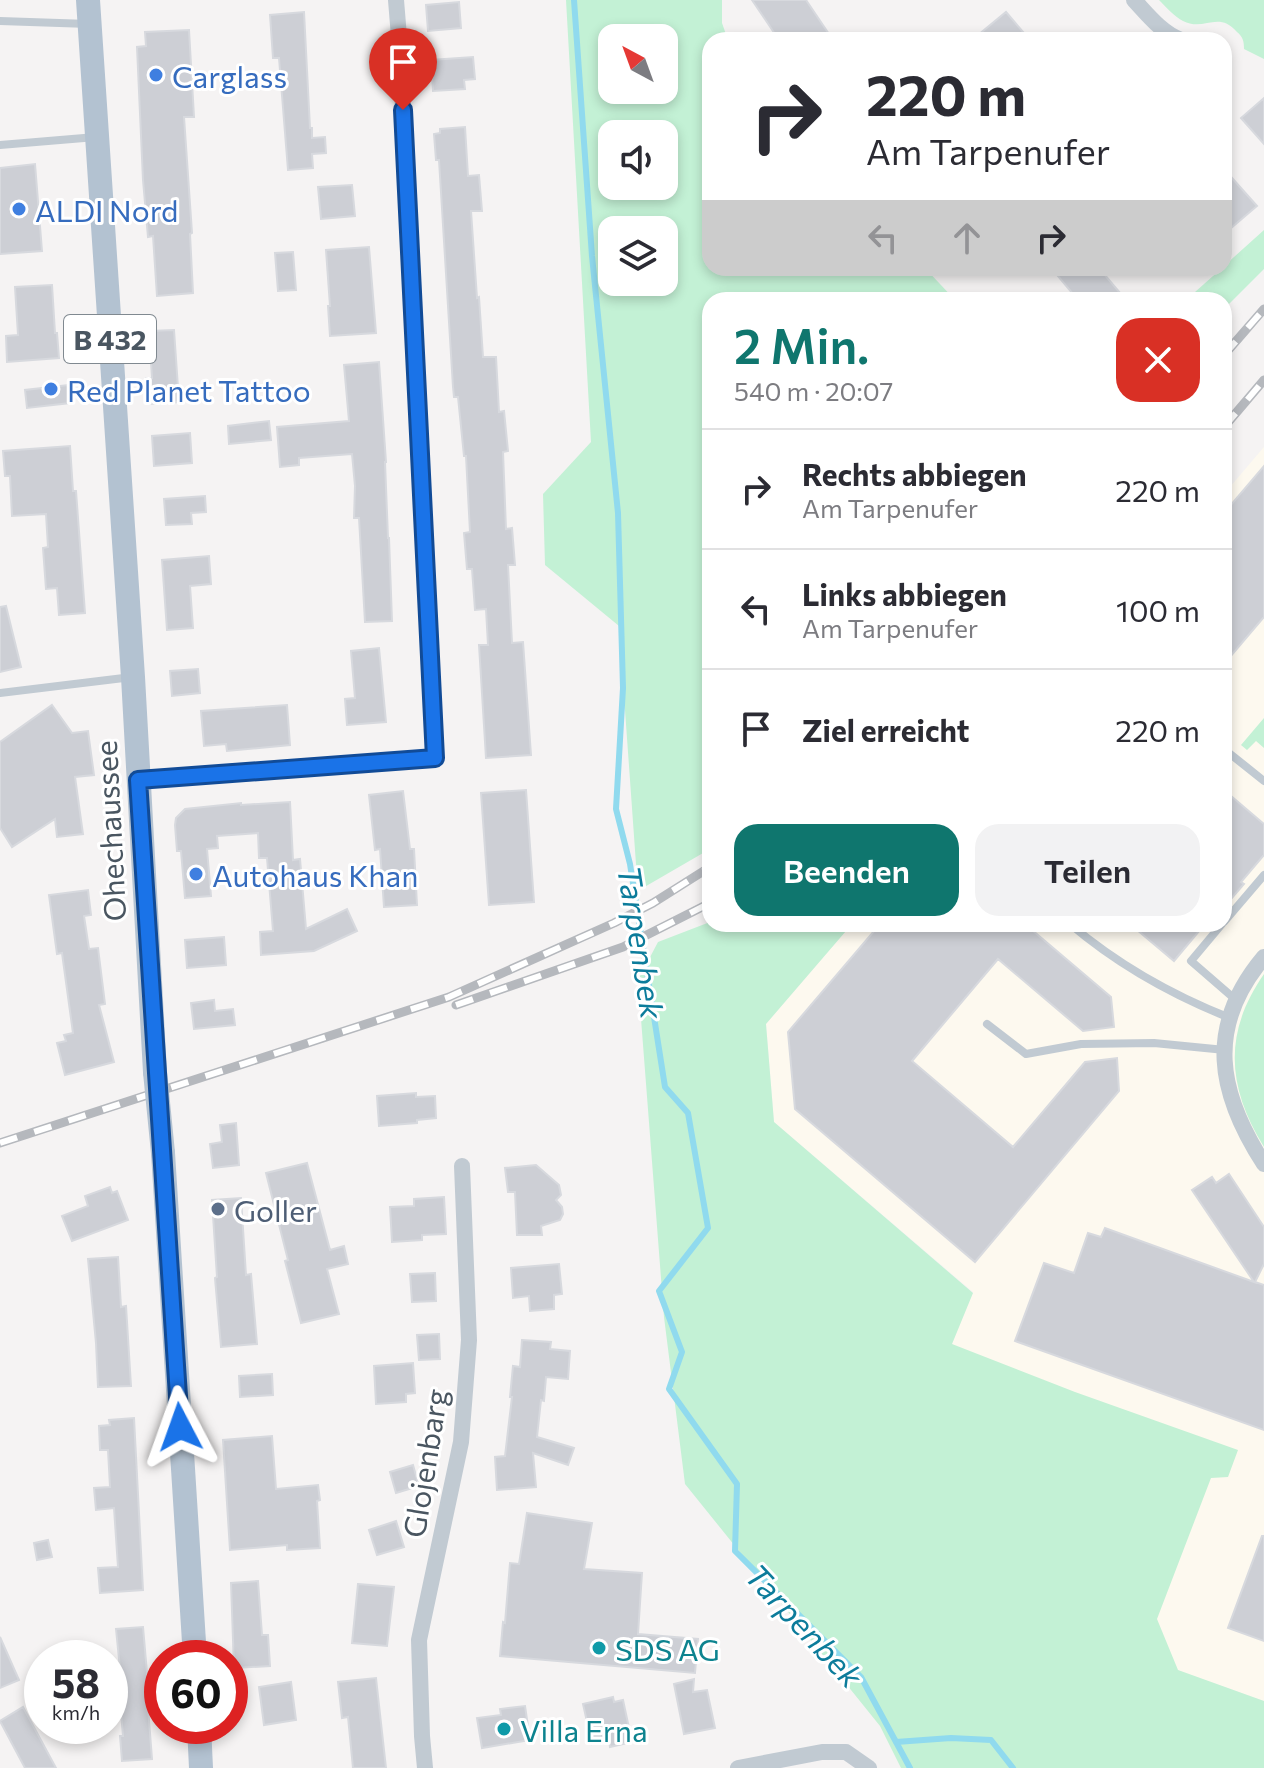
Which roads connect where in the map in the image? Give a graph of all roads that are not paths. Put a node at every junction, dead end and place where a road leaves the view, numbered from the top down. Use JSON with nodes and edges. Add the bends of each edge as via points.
{"nodes":[{"id":1,"x":396,"y":0,"type":"edge"},
{"id":2,"x":1134,"y":0,"type":"edge"},
{"id":3,"x":89,"y":12,"type":"edge"},
{"id":4,"x":0,"y":21,"type":"edge"},
{"id":5,"x":1167,"y":32,"type":"edge"},
{"id":6,"x":97,"y":137,"type":"junction"},
{"id":7,"x":0,"y":145,"type":"edge"},
{"id":8,"x":133,"y":677,"type":"junction"},
{"id":9,"x":0,"y":693,"type":"edge"},
{"id":10,"x":1232,"y":755,"type":"edge"},
{"id":11,"x":138,"y":780,"type":"junction"},
{"id":12,"x":1264,"y":781,"type":"edge"},
{"id":13,"x":1264,"y":875,"type":"edge"},
{"id":14,"x":1232,"y":912,"type":"edge"},
{"id":15,"x":1081,"y":932,"type":"edge"},
{"id":16,"x":1215,"y":932,"type":"edge"},
{"id":17,"x":1264,"y":957,"type":"edge"},
{"id":18,"x":1236,"y":1000,"type":"junction"},
{"id":19,"x":1230,"y":1018,"type":"junction"},
{"id":20,"x":987,"y":1024,"type":"dead end"},
{"id":21,"x":1225,"y":1050,"type":"junction"},
{"id":22,"x":1264,"y":1164,"type":"edge"},
{"id":23,"x":462,"y":1166,"type":"dead end"},
{"id":24,"x":194,"y":1640,"type":"edge"},
{"id":25,"x":200,"y":1744,"type":"edge"},
{"id":26,"x":201,"y":1768,"type":"edge"},
{"id":27,"x":425,"y":1768,"type":"edge"},
{"id":28,"x":738,"y":1768,"type":"edge"},
{"id":29,"x":869,"y":1768,"type":"edge"}],
"edges":[{"from":1,"to":11,"type":"street","via":[[435,758]]},
{"from":2,"to":5,"type":"street"},
{"from":3,"to":4,"type":"lane"},
{"from":3,"to":6,"type":"main road","name":"Ohechaussee","number":"B 432"},
{"from":6,"to":7,"type":"lane"},
{"from":6,"to":8,"type":"main road","name":"Ohechaussee","number":"B 432"},
{"from":8,"to":9,"type":"lane"},
{"from":8,"to":11,"type":"main road","name":"Ohechaussee","number":"B 432"},
{"from":10,"to":12,"type":"lane"},
{"from":11,"to":24,"type":"main road","name":"Ohechaussee","number":"B 432","bridge":true},
{"from":13,"to":14,"type":"lane"},
{"from":15,"to":19,"type":"lane","via":[[1169,991]]},
{"from":16,"to":18,"type":"lane","via":[[1191,961]]},
{"from":17,"to":18,"type":"street"},
{"from":18,"to":19,"type":"street"},
{"from":19,"to":21,"type":"street"},
{"from":20,"to":21,"type":"lane","via":[[1026,1054],[1081,1044],[1154,1043]]},
{"from":21,"to":22,"type":"street","via":[[1233,1105]]},
{"from":23,"to":27,"type":"street","name":"Glojenbarg","via":[[469,1340],[461,1442],[419,1640]]},
{"from":25,"to":26,"type":"main road"},
{"from":28,"to":29,"type":"street","via":[[846,1752]]}]}
